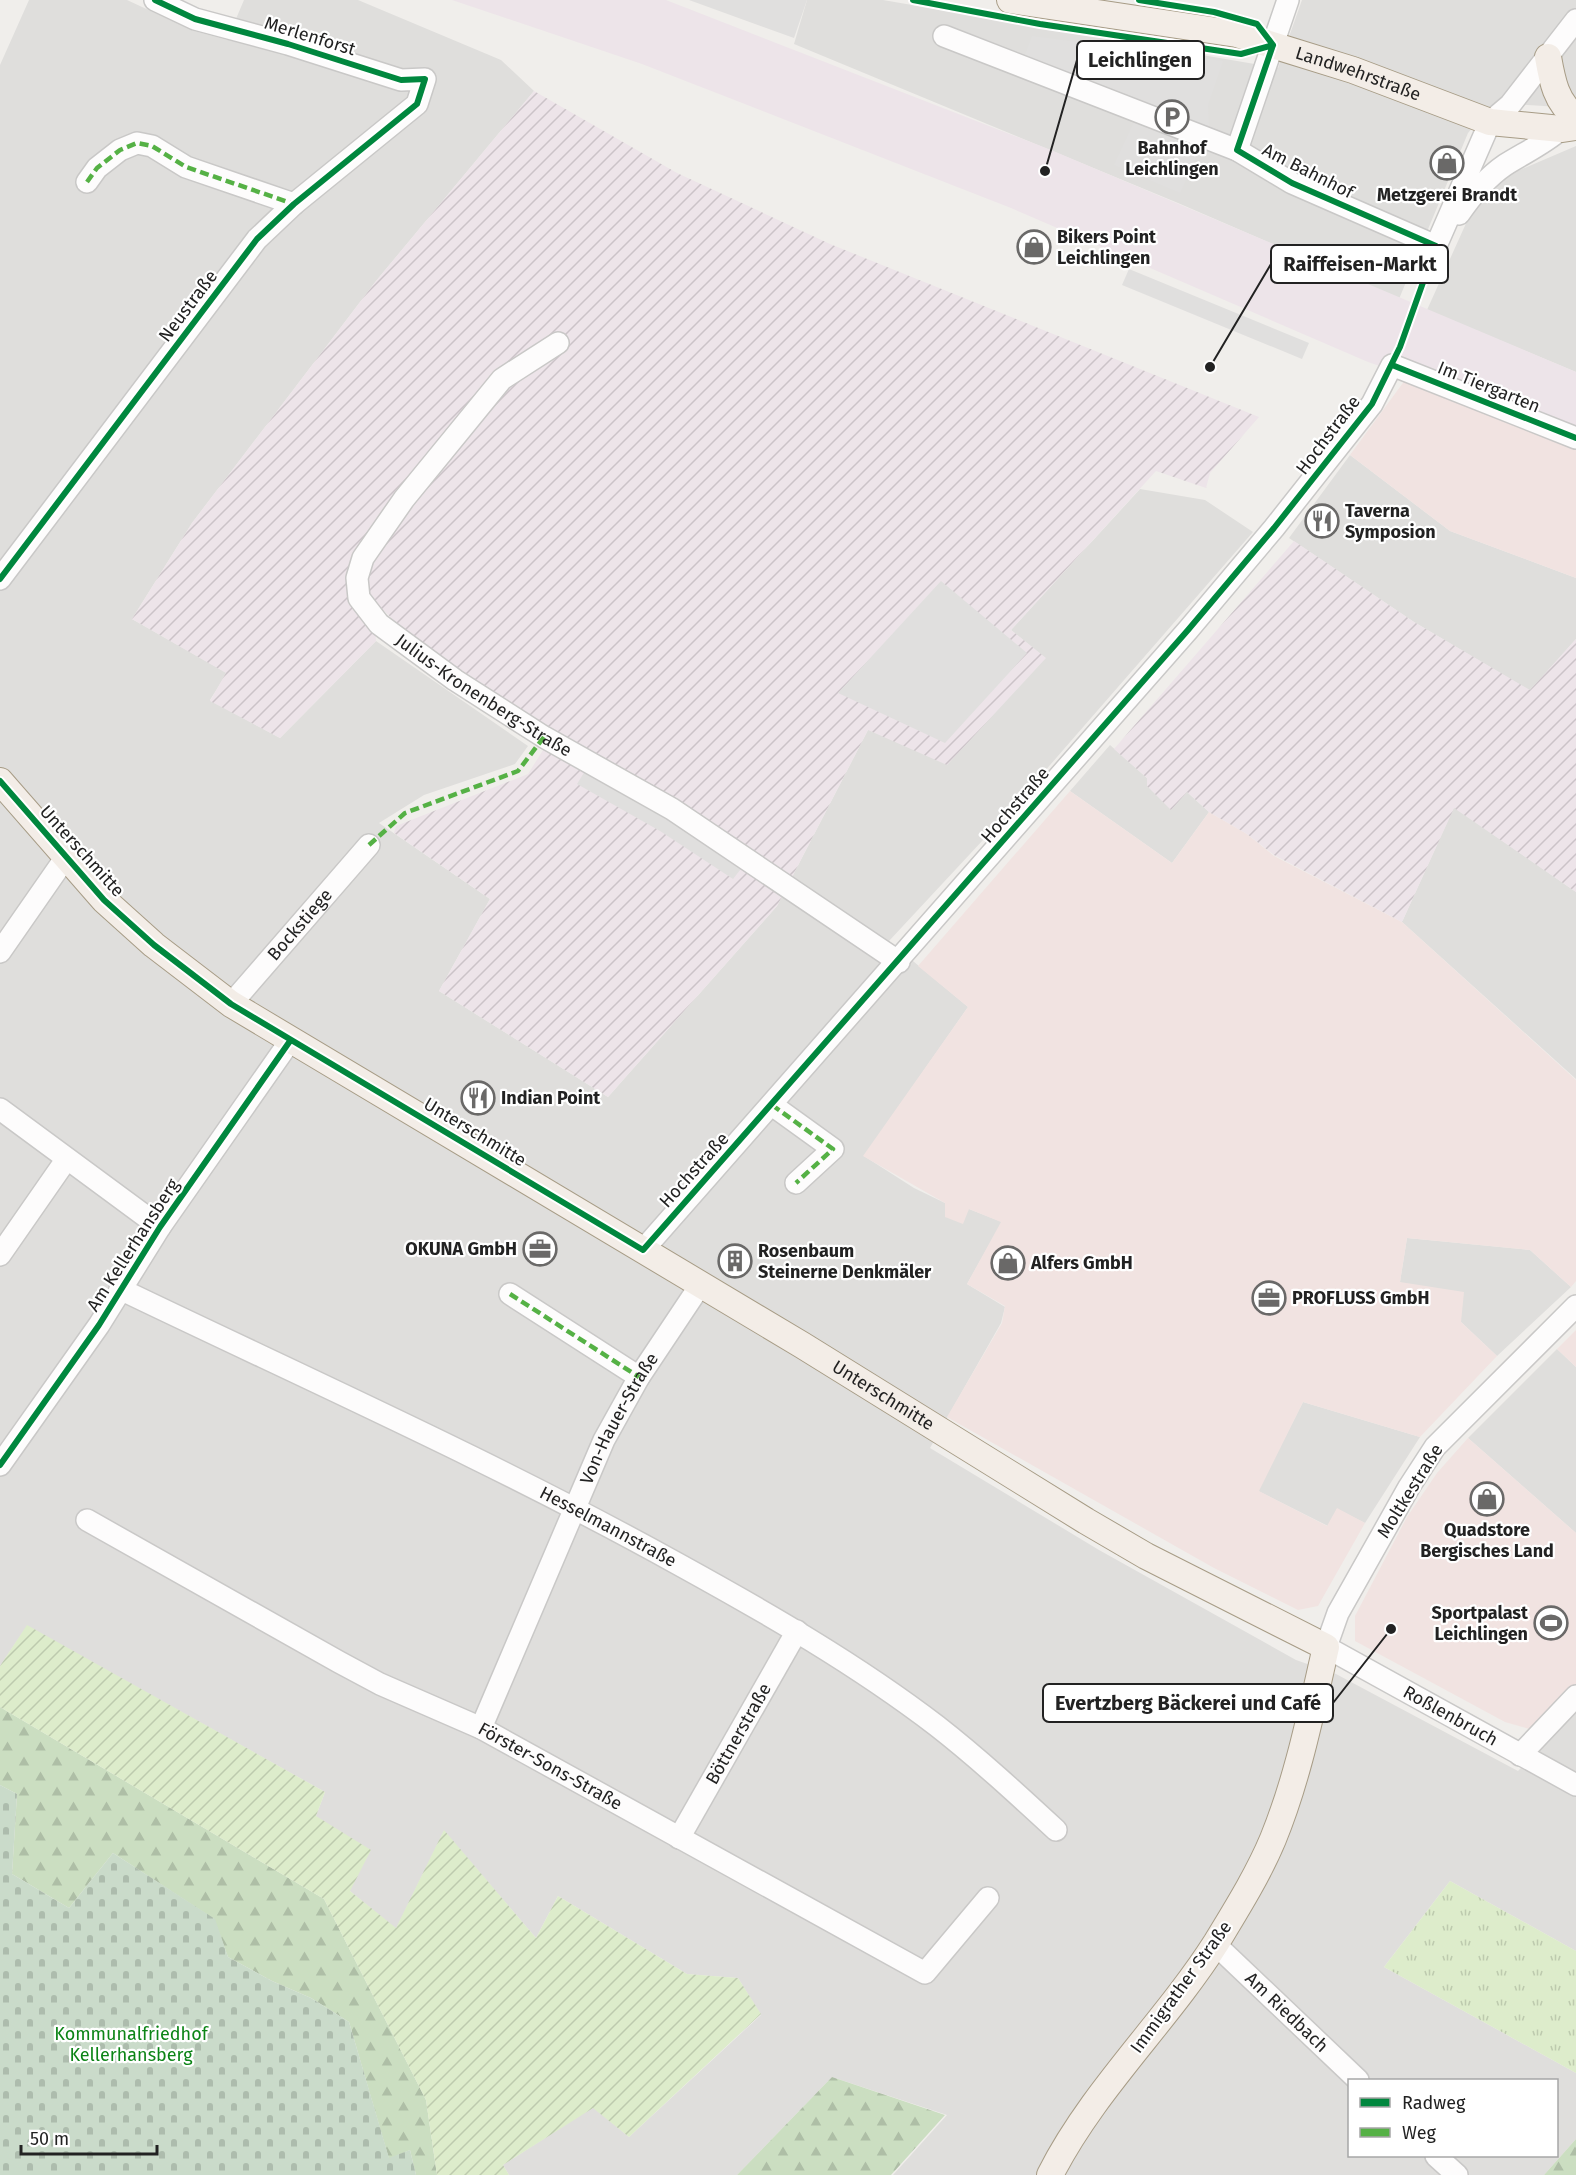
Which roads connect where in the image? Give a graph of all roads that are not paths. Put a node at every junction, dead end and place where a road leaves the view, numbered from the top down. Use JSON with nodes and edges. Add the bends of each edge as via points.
{"nodes":[{"id":1,"x":155,"y":0,"type":"edge"},
{"id":2,"x":1010,"y":0,"type":"edge"},
{"id":3,"x":1288,"y":0,"type":"edge"},
{"id":4,"x":1576,"y":20,"type":"edge"},
{"id":5,"x":944,"y":36,"type":"dead end"},
{"id":6,"x":1273,"y":45,"type":"junction"},
{"id":7,"x":1548,"y":57,"type":"junction"},
{"id":8,"x":425,"y":79,"type":"joint"},
{"id":9,"x":1490,"y":122,"type":"junction"},
{"id":10,"x":1571,"y":124,"type":"edge"},
{"id":11,"x":1237,"y":150,"type":"junction"},
{"id":12,"x":87,"y":182,"type":"dead end"},
{"id":13,"x":294,"y":204,"type":"junction"},
{"id":14,"x":1436,"y":246,"type":"junction"},
{"id":15,"x":558,"y":343,"type":"dead end"},
{"id":16,"x":1392,"y":365,"type":"joint"},
{"id":17,"x":1576,"y":438,"type":"edge"},
{"id":18,"x":0,"y":579,"type":"edge"},
{"id":19,"x":0,"y":781,"type":"edge"},
{"id":20,"x":369,"y":845,"type":"dead end"},
{"id":21,"x":66,"y":857,"type":"junction"},
{"id":22,"x":0,"y":952,"type":"edge"},
{"id":23,"x":899,"y":962,"type":"junction"},
{"id":24,"x":231,"y":1004,"type":"junction"},
{"id":25,"x":290,"y":1041,"type":"junction"},
{"id":26,"x":772,"y":1105,"type":"junction"},
{"id":27,"x":0,"y":1109,"type":"edge"},
{"id":28,"x":66,"y":1160,"type":"junction"},
{"id":29,"x":796,"y":1183,"type":"dead end"},
{"id":30,"x":160,"y":1227,"type":"junction"},
{"id":31,"x":643,"y":1250,"type":"junction"},
{"id":32,"x":0,"y":1255,"type":"edge"},
{"id":33,"x":701,"y":1284,"type":"junction"},
{"id":34,"x":120,"y":1289,"type":"junction"},
{"id":35,"x":510,"y":1294,"type":"dead end"},
{"id":36,"x":1576,"y":1306,"type":"edge"},
{"id":37,"x":639,"y":1377,"type":"junction"},
{"id":38,"x":0,"y":1465,"type":"edge"},
{"id":39,"x":575,"y":1507,"type":"junction"},
{"id":40,"x":87,"y":1520,"type":"dead end"},
{"id":41,"x":797,"y":1631,"type":"junction"},
{"id":42,"x":1326,"y":1647,"type":"junction"},
{"id":43,"x":1576,"y":1696,"type":"edge"},
{"id":44,"x":481,"y":1728,"type":"junction"},
{"id":45,"x":1520,"y":1755,"type":"junction"},
{"id":46,"x":1576,"y":1785,"type":"edge"},
{"id":47,"x":1056,"y":1830,"type":"dead end"},
{"id":48,"x":679,"y":1838,"type":"junction"},
{"id":49,"x":988,"y":1898,"type":"dead end"},
{"id":50,"x":1215,"y":1944,"type":"junction"},
{"id":51,"x":1357,"y":2079,"type":"edge"},
{"id":52,"x":1437,"y":2157,"type":"edge"},
{"id":53,"x":1050,"y":2175,"type":"edge"},
{"id":54,"x":1457,"y":2175,"type":"edge"}],
"edges":[{"from":1,"to":8,"type":"street","name":"Merlenforst","via":[[195,19],[400,80]]},
{"from":2,"to":6,"type":"main road","name":"Landwehrstraße","via":[[1237,34]]},
{"from":3,"to":6,"type":"street","name":"Am Bahnhof"},
{"from":4,"to":7,"type":"street"},
{"from":5,"to":11,"type":"street","name":"Am Bahnhof"},
{"from":6,"to":9,"type":"main road","name":"Landwehrstraße","via":[[1353,70]]},
{"from":6,"to":11,"type":"street","name":"Am Bahnhof"},
{"from":7,"to":9,"type":"street","via":[[1510,105]]},
{"from":7,"to":10,"type":"main road","via":[[1551,79]]},
{"from":8,"to":13,"type":"street","name":"Neustraße","via":[[417,104]]},
{"from":9,"to":10,"type":"main road","name":"Landwehrstraße"},
{"from":9,"to":14,"type":"street"},
{"from":10,"to":14,"type":"street","via":[[1481,185]]},
{"from":11,"to":14,"type":"street","name":"Am Bahnhof","via":[[1292,183]]},
{"from":12,"to":13,"type":"street","via":[[97,168],[120,150],[137,143],[152,146],[186,167]]},
{"from":13,"to":18,"type":"street","name":"Neustraße","via":[[257,239]]},
{"from":15,"to":23,"type":"street","name":"Julius-Kronenberg-Straße","via":[[502,379],[404,499],[363,558],[357,578],[359,598],[379,624],[455,680],[544,737],[672,809]]},
{"from":16,"to":17,"type":"street","name":"Im Tiergarten"},
{"from":16,"to":23,"type":"street","name":"Hochstraße","via":[[1372,404],[1274,528]]},
{"from":19,"to":21,"type":"main road","name":"Unterschmitte"},
{"from":20,"to":24,"type":"street","name":"Bockstiege"},
{"from":21,"to":22,"type":"street"},
{"from":21,"to":24,"type":"main road","name":"Unterschmitte","via":[[104,900],[154,945]]},
{"from":23,"to":26,"type":"street","name":"Hochstraße"},
{"from":24,"to":25,"type":"main road"},
{"from":25,"to":30,"type":"street","name":"Am Kellerhansberg"},
{"from":25,"to":31,"type":"main road","name":"Unterschmitte"},
{"from":26,"to":29,"type":"street","via":[[833,1149]]},
{"from":26,"to":31,"type":"street","name":"Hochstraße"},
{"from":27,"to":28,"type":"street"},
{"from":28,"to":30,"type":"street"},
{"from":28,"to":32,"type":"street"},
{"from":30,"to":34,"type":"street","name":"Am Kellerhansberg"},
{"from":31,"to":33,"type":"main road","name":"Unterschmitte"},
{"from":33,"to":37,"type":"street","name":"Von-Hauer-Straße"},
{"from":33,"to":42,"type":"main road","name":"Unterschmitte","via":[[1146,1556]]},
{"from":34,"to":38,"type":"street","name":"Am Kellerhansberg","via":[[99,1326]]},
{"from":34,"to":39,"type":"street","name":"Hesselmannstraße"},
{"from":35,"to":37,"type":"street"},
{"from":36,"to":42,"type":"street","name":"Moltkestraße","via":[[1435,1447],[1338,1613]]},
{"from":37,"to":39,"type":"street","name":"Von-Hauer-Straße","via":[[604,1440]]},
{"from":39,"to":41,"type":"street","name":"Hesselmannstraße"},
{"from":39,"to":44,"type":"street","name":"Von-Hauer-Straße"},
{"from":40,"to":44,"type":"street","name":"Förster-Sons-Straße","via":[[370,1678]]},
{"from":41,"to":47,"type":"street","name":"Hesselmannstraße","via":[[935,1725]]},
{"from":41,"to":48,"type":"street","name":"Böttnerstraße"},
{"from":42,"to":45,"type":"street","name":"Roßlenbruch"},
{"from":42,"to":50,"type":"main road","name":"Immigrather Straße","via":[[1297,1771],[1273,1840]]},
{"from":43,"to":45,"type":"street"},
{"from":44,"to":48,"type":"street","name":"Förster-Sons-Straße"},
{"from":45,"to":46,"type":"street","name":"Roßlenbruch"},
{"from":48,"to":49,"type":"street","name":"Förster-Sons-Straße","via":[[925,1973]]},
{"from":50,"to":51,"type":"street","name":"Am Riedbach"},
{"from":50,"to":53,"type":"main road","name":"Immigrather Straße","via":[[1079,2124]]},
{"from":52,"to":54,"type":"street"}]}
